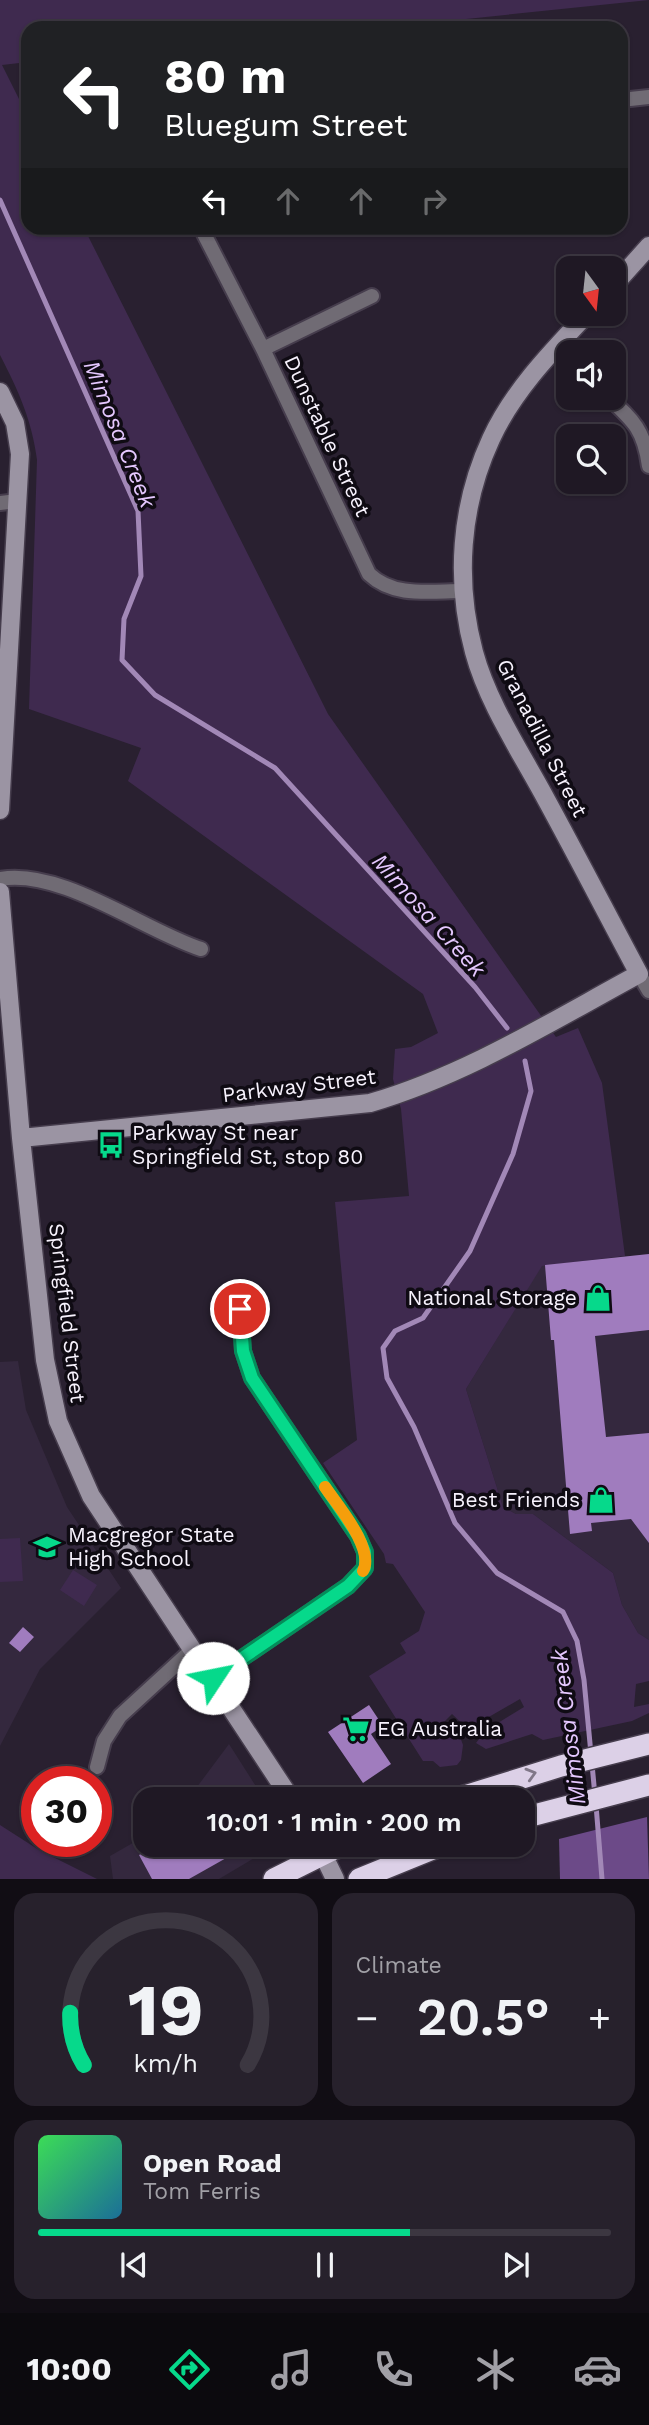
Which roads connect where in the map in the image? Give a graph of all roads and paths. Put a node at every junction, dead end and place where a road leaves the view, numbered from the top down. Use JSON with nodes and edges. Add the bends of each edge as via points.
{"nodes":[{"id":1,"x":649,"y":97,"type":"edge"},
{"id":2,"x":628,"y":99,"type":"edge"},
{"id":3,"x":205,"y":235,"type":"edge"},
{"id":4,"x":649,"y":246,"type":"edge"},
{"id":5,"x":626,"y":272,"type":"edge"},
{"id":6,"x":372,"y":296,"type":"dead end"},
{"id":7,"x":576,"y":326,"type":"edge"},
{"id":8,"x":263,"y":349,"type":"junction"},
{"id":9,"x":555,"y":349,"type":"joint"},
{"id":10,"x":0,"y":392,"type":"edge"},
{"id":11,"x":623,"y":410,"type":"edge"},
{"id":12,"x":649,"y":466,"type":"edge"},
{"id":13,"x":9,"y":502,"type":"edge"},
{"id":14,"x":463,"y":591,"type":"junction"},
{"id":15,"x":4,"y":676,"type":"edge"},
{"id":16,"x":0,"y":810,"type":"edge"},
{"id":17,"x":0,"y":879,"type":"edge"},
{"id":18,"x":0,"y":892,"type":"edge"},
{"id":19,"x":201,"y":949,"type":"dead end"},
{"id":20,"x":639,"y":974,"type":"junction"},
{"id":21,"x":649,"y":991,"type":"edge"},
{"id":22,"x":21,"y":1138,"type":"junction"},
{"id":23,"x":240,"y":1309,"type":"dead end"},
{"id":24,"x":193,"y":1649,"type":"junction"},
{"id":25,"x":213,"y":1678,"type":"junction"},
{"id":26,"x":649,"y":1744,"type":"edge"},
{"id":27,"x":97,"y":1766,"type":"dead end"},
{"id":28,"x":649,"y":1785,"type":"edge"},
{"id":29,"x":283,"y":1787,"type":"edge"},
{"id":30,"x":494,"y":1787,"type":"edge"},
{"id":31,"x":535,"y":1815,"type":"edge"},
{"id":32,"x":308,"y":1857,"type":"edge"},
{"id":33,"x":324,"y":1857,"type":"edge"},
{"id":34,"x":413,"y":1857,"type":"edge"},
{"id":35,"x":274,"y":1879,"type":"edge"},
{"id":36,"x":335,"y":1879,"type":"edge"},
{"id":37,"x":359,"y":1879,"type":"edge"}],
"edges":[{"from":1,"to":2,"type":"street"},
{"from":3,"to":8,"type":"street","name":"Dunstable Street"},
{"from":4,"to":5,"type":"street"},
{"from":6,"to":8,"type":"street"},
{"from":7,"to":9,"type":"street","name":"Granadilla Street"},
{"from":8,"to":14,"type":"street","name":"Dunstable Street","via":[[369,574],[379,584],[401,591]]},
{"from":9,"to":14,"type":"street","name":"Granadilla Street","via":[[517,394],[481,463],[465,527]]},
{"from":10,"to":13,"type":"street","via":[[15,424],[18,444]]},
{"from":11,"to":12,"type":"street","via":[[635,421],[645,442]]},
{"from":13,"to":15,"type":"street"},
{"from":14,"to":20,"type":"street","name":"Granadilla Street","via":[[475,654],[501,714]]},
{"from":15,"to":16,"type":"street"},
{"from":17,"to":19,"type":"street","via":[[38,880],[111,907]]},
{"from":18,"to":22,"type":"street","name":"Springfield Street"},
{"from":20,"to":21,"type":"street","name":"Granadilla Street"},
{"from":20,"to":22,"type":"street","name":"Parkway Street","via":[[478,1061],[370,1103]]},
{"from":22,"to":24,"type":"street","name":"Springfield Street","via":[[45,1360],[58,1422],[91,1496]]},
{"from":23,"to":25,"type":"street","via":[[243,1351],[252,1378],[358,1536],[365,1568],[348,1586]]},
{"from":24,"to":25,"type":"street","name":"Springfield Street"},
{"from":24,"to":27,"type":"street","via":[[120,1716],[104,1741]]},
{"from":25,"to":29,"type":"street","name":"Springfield Street"},
{"from":30,"to":26,"type":"highway","one_way":true},
{"from":28,"to":31,"type":"highway"},
{"from":32,"to":35,"type":"highway"},
{"from":33,"to":36,"type":"street"},
{"from":34,"to":37,"type":"highway"}]}
